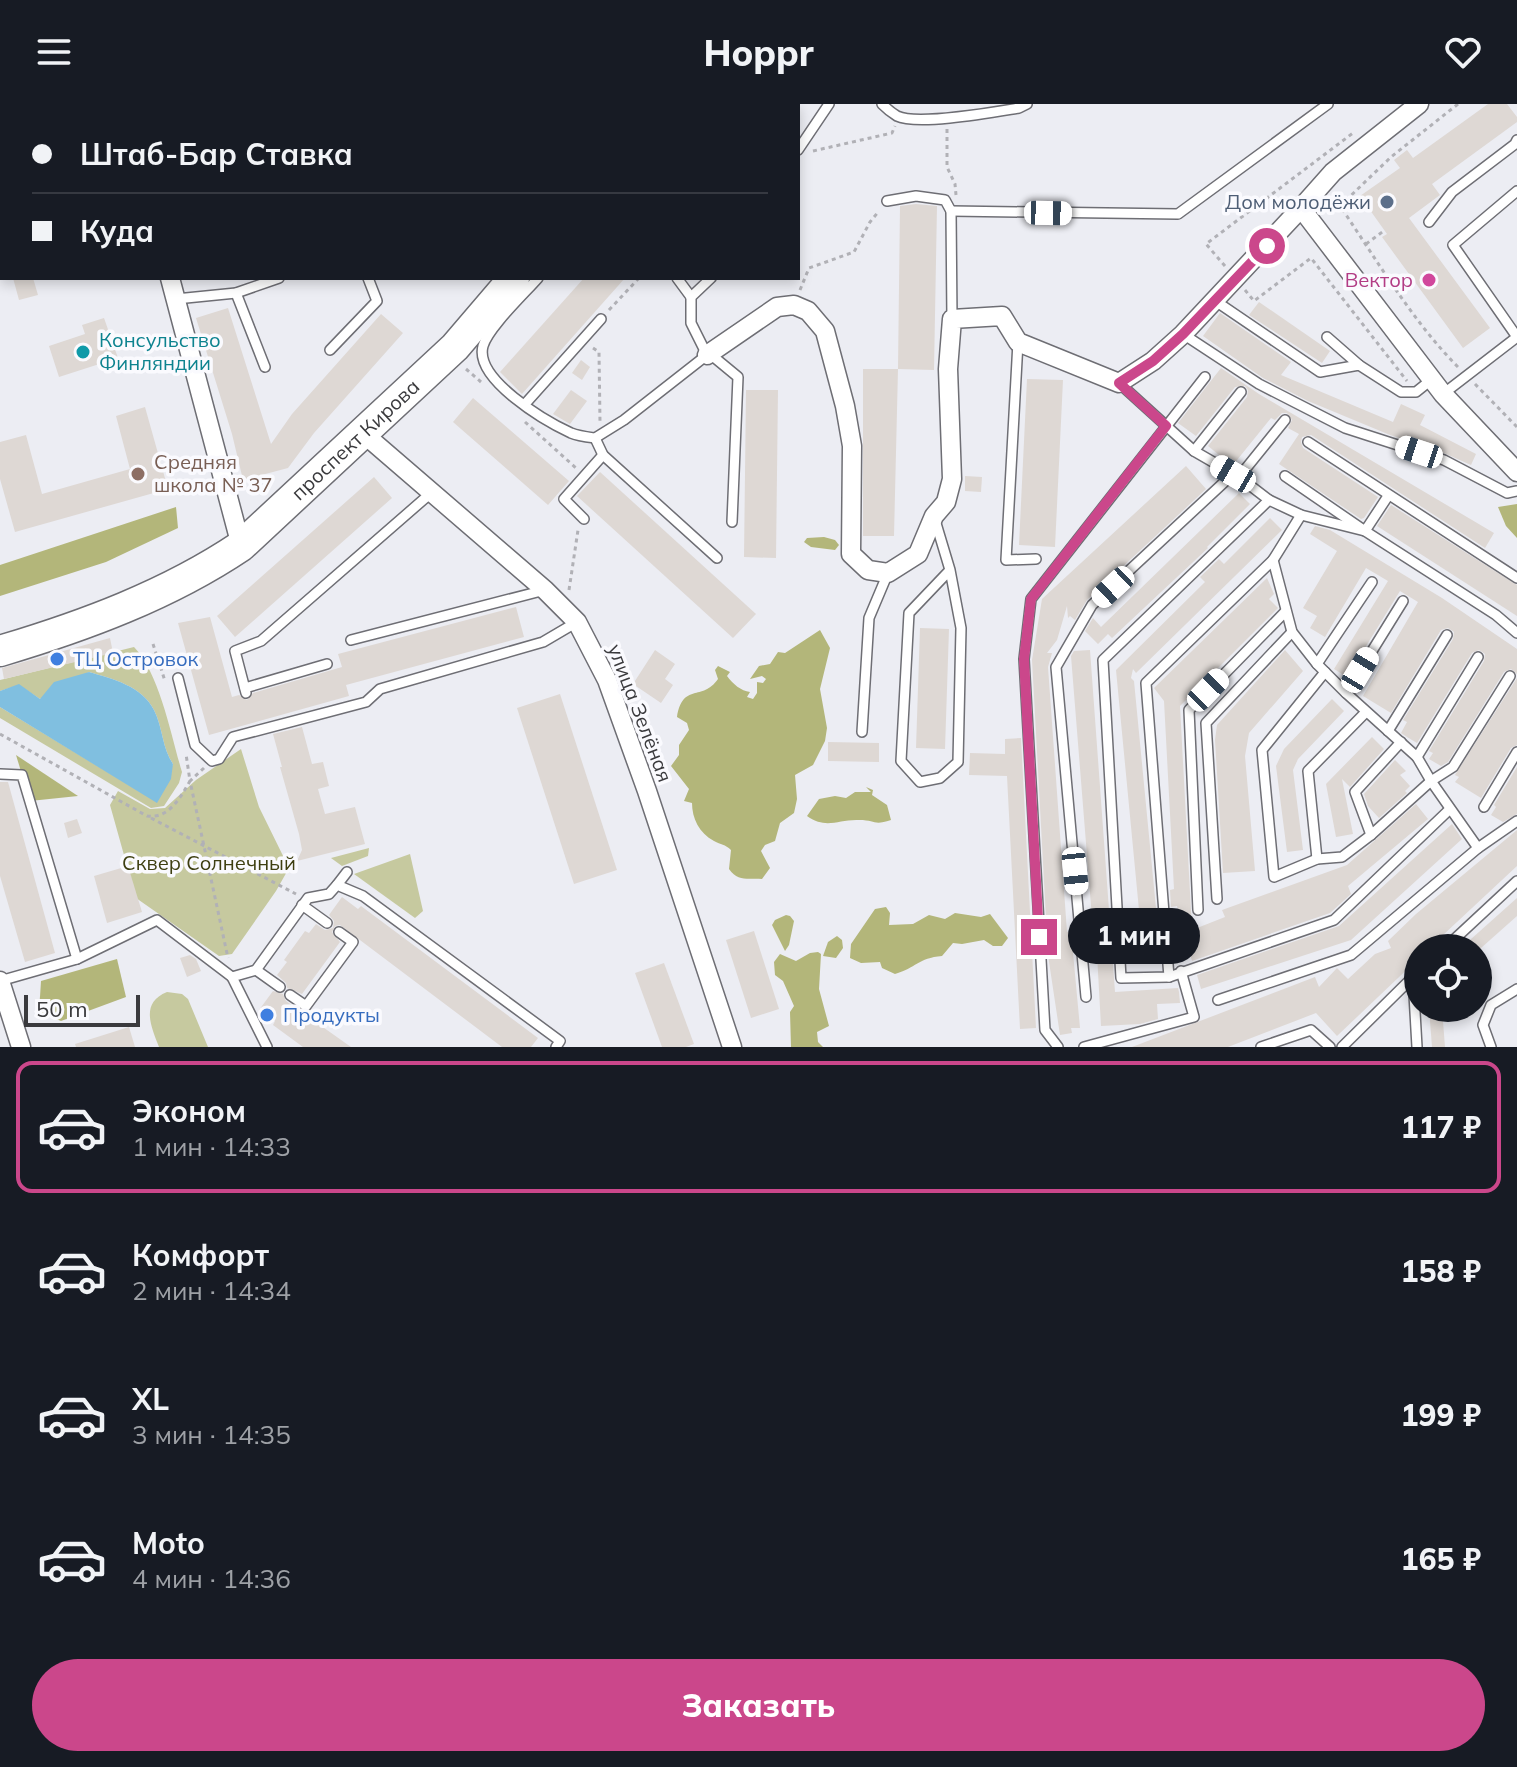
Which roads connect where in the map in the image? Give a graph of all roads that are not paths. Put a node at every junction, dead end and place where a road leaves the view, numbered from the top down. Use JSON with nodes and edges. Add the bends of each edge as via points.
{"nodes":[{"id":1,"x":829,"y":104,"type":"edge"},
{"id":2,"x":882,"y":104,"type":"edge"},
{"id":3,"x":1027,"y":104,"type":"edge"},
{"id":4,"x":1328,"y":104,"type":"edge"},
{"id":5,"x":1419,"y":104,"type":"edge"},
{"id":6,"x":1517,"y":140,"type":"edge"},
{"id":7,"x":800,"y":147,"type":"edge"},
{"id":8,"x":1517,"y":191,"type":"edge"},
{"id":9,"x":887,"y":201,"type":"road end"},
{"id":10,"x":1301,"y":208,"type":"junction"},
{"id":11,"x":951,"y":211,"type":"junction"},
{"id":12,"x":1429,"y":222,"type":"dead end"},
{"id":13,"x":171,"y":280,"type":"edge"},
{"id":14,"x":273,"y":280,"type":"edge"},
{"id":15,"x":369,"y":280,"type":"edge"},
{"id":16,"x":512,"y":280,"type":"edge"},
{"id":17,"x":536,"y":280,"type":"edge"},
{"id":18,"x":678,"y":280,"type":"edge"},
{"id":19,"x":709,"y":280,"type":"edge"},
{"id":20,"x":236,"y":293,"type":"junction"},
{"id":21,"x":691,"y":297,"type":"junction"},
{"id":22,"x":176,"y":299,"type":"junction"},
{"id":23,"x":1214,"y":300,"type":"junction"},
{"id":24,"x":601,"y":319,"type":"road end"},
{"id":25,"x":952,"y":319,"type":"junction"},
{"id":26,"x":1183,"y":334,"type":"junction"},
{"id":27,"x":1327,"y":337,"type":"dead end"},
{"id":28,"x":1517,"y":337,"type":"edge"},
{"id":29,"x":1018,"y":342,"type":"junction"},
{"id":30,"x":330,"y":350,"type":"dead end"},
{"id":31,"x":707,"y":355,"type":"junction"},
{"id":32,"x":1359,"y":365,"type":"junction"},
{"id":33,"x":265,"y":367,"type":"dead end"},
{"id":34,"x":1205,"y":377,"type":"dead end"},
{"id":35,"x":1119,"y":383,"type":"junction"},
{"id":36,"x":1437,"y":387,"type":"junction"},
{"id":37,"x":1241,"y":392,"type":"dead end"},
{"id":38,"x":525,"y":404,"type":"junction"},
{"id":39,"x":1285,"y":420,"type":"dead end"},
{"id":40,"x":1166,"y":426,"type":"junction"},
{"id":41,"x":364,"y":434,"type":"junction"},
{"id":42,"x":595,"y":438,"type":"junction"},
{"id":43,"x":1308,"y":442,"type":"dead end"},
{"id":44,"x":1194,"y":451,"type":"junction"},
{"id":45,"x":603,"y":455,"type":"junction"},
{"id":46,"x":1517,"y":472,"type":"edge"},
{"id":47,"x":1236,"y":475,"type":"junction"},
{"id":48,"x":1285,"y":476,"type":"dead end"},
{"id":49,"x":1517,"y":491,"type":"edge"},
{"id":50,"x":431,"y":493,"type":"junction"},
{"id":51,"x":1388,"y":496,"type":"junction"},
{"id":52,"x":1269,"y":500,"type":"junction"},
{"id":53,"x":1301,"y":515,"type":"junction"},
{"id":54,"x":934,"y":516,"type":"junction"},
{"id":55,"x":584,"y":519,"type":"dead end"},
{"id":56,"x":732,"y":522,"type":"dead end"},
{"id":57,"x":1365,"y":531,"type":"junction"},
{"id":58,"x":241,"y":546,"type":"junction"},
{"id":59,"x":717,"y":558,"type":"dead end"},
{"id":60,"x":1036,"y":559,"type":"dead end"},
{"id":61,"x":1273,"y":560,"type":"junction"},
{"id":62,"x":950,"y":570,"type":"junction"},
{"id":63,"x":888,"y":573,"type":"junction"},
{"id":64,"x":1517,"y":578,"type":"edge"},
{"id":65,"x":1372,"y":582,"type":"dead end"},
{"id":66,"x":545,"y":590,"type":"junction"},
{"id":67,"x":1403,"y":601,"type":"dead end"},
{"id":68,"x":1286,"y":611,"type":"junction"},
{"id":69,"x":572,"y":616,"type":"junction"},
{"id":70,"x":1292,"y":632,"type":"junction"},
{"id":71,"x":1517,"y":633,"type":"edge"},
{"id":72,"x":1447,"y":635,"type":"dead end"},
{"id":73,"x":351,"y":640,"type":"dead end"},
{"id":74,"x":0,"y":651,"type":"edge"},
{"id":75,"x":1478,"y":657,"type":"dead end"},
{"id":76,"x":327,"y":664,"type":"dead end"},
{"id":77,"x":1317,"y":664,"type":"junction"},
{"id":78,"x":1325,"y":672,"type":"junction"},
{"id":79,"x":1510,"y":676,"type":"dead end"},
{"id":80,"x":178,"y":678,"type":"dead end"},
{"id":81,"x":1346,"y":693,"type":"junction"},
{"id":82,"x":1366,"y":712,"type":"junction"},
{"id":83,"x":1388,"y":731,"type":"junction"},
{"id":84,"x":862,"y":732,"type":"dead end"},
{"id":85,"x":1401,"y":742,"type":"junction"},
{"id":86,"x":1517,"y":752,"type":"edge"},
{"id":87,"x":1417,"y":757,"type":"junction"},
{"id":88,"x":0,"y":774,"type":"edge"},
{"id":89,"x":1431,"y":781,"type":"junction"},
{"id":90,"x":1484,"y":807,"type":"dead end"},
{"id":91,"x":1450,"y":809,"type":"junction"},
{"id":92,"x":1517,"y":821,"type":"edge"},
{"id":93,"x":1371,"y":835,"type":"junction"},
{"id":94,"x":1478,"y":848,"type":"junction"},
{"id":95,"x":1317,"y":859,"type":"junction"},
{"id":96,"x":347,"y":872,"type":"dead end"},
{"id":97,"x":1517,"y":881,"type":"edge"},
{"id":98,"x":337,"y":885,"type":"junction"},
{"id":99,"x":1217,"y":899,"type":"dead end"},
{"id":100,"x":305,"y":902,"type":"junction"},
{"id":101,"x":1198,"y":910,"type":"dead end"},
{"id":102,"x":327,"y":923,"type":"dead end"},
{"id":103,"x":339,"y":932,"type":"dead end"},
{"id":104,"x":1460,"y":934,"type":"edge"},
{"id":105,"x":77,"y":959,"type":"junction"},
{"id":106,"x":256,"y":970,"type":"junction"},
{"id":107,"x":1181,"y":971,"type":"junction"},
{"id":108,"x":232,"y":977,"type":"junction"},
{"id":109,"x":1169,"y":977,"type":"junction"},
{"id":110,"x":0,"y":981,"type":"edge"},
{"id":111,"x":280,"y":987,"type":"dead end"},
{"id":112,"x":1404,"y":987,"type":"edge"},
{"id":113,"x":1517,"y":989,"type":"edge"},
{"id":114,"x":290,"y":995,"type":"dead end"},
{"id":115,"x":1086,"y":997,"type":"dead end"},
{"id":116,"x":1218,"y":1000,"type":"dead end"},
{"id":117,"x":6,"y":1018,"type":"edge"},
{"id":118,"x":1417,"y":1022,"type":"edge"},
{"id":119,"x":21,"y":1047,"type":"edge"},
{"id":120,"x":267,"y":1047,"type":"edge"},
{"id":121,"x":556,"y":1047,"type":"edge"},
{"id":122,"x":732,"y":1047,"type":"edge"},
{"id":123,"x":1058,"y":1047,"type":"edge"},
{"id":124,"x":1084,"y":1047,"type":"edge"},
{"id":125,"x":1261,"y":1047,"type":"edge"},
{"id":126,"x":1330,"y":1047,"type":"edge"},
{"id":127,"x":1342,"y":1047,"type":"edge"},
{"id":128,"x":1417,"y":1047,"type":"edge"},
{"id":129,"x":1491,"y":1047,"type":"edge"}],
"edges":[{"from":1,"to":7,"type":"lane"},
{"from":2,"to":3,"type":"lane","via":[[899,117],[962,116]]},
{"from":4,"to":11,"type":"lane","via":[[1178,214]]},
{"from":5,"to":10,"type":"street","via":[[1333,172]]},
{"from":6,"to":12,"type":"lane","via":[[1452,192]]},
{"from":8,"to":28,"type":"lane","via":[[1453,245]]},
{"from":9,"to":11,"type":"lane","via":[[916,196],[945,200]]},
{"from":10,"to":23,"type":"street"},
{"from":10,"to":36,"type":"street"},
{"from":11,"to":25,"type":"lane"},
{"from":13,"to":22,"type":"street"},
{"from":14,"to":20,"type":"lane"},
{"from":15,"to":30,"type":"lane","via":[[377,301]]},
{"from":16,"to":41,"type":"main road","name":"проспект Кирова","via":[[455,347]]},
{"from":17,"to":38,"type":"lane","via":[[483,347],[483,361],[494,379]]},
{"from":18,"to":21,"type":"lane"},
{"from":19,"to":21,"type":"lane"},
{"from":20,"to":22,"type":"lane"},
{"from":20,"to":33,"type":"lane"},
{"from":21,"to":31,"type":"lane","via":[[691,323]]},
{"from":22,"to":58,"type":"street"},
{"from":23,"to":26,"type":"street"},
{"from":23,"to":32,"type":"lane","via":[[1320,372]]},
{"from":24,"to":38,"type":"lane"},
{"from":25,"to":29,"type":"street","via":[[1002,316]]},
{"from":25,"to":54,"type":"street","via":[[952,479],[946,502]]},
{"from":26,"to":35,"type":"street"},
{"from":26,"to":49,"type":"lane","via":[[1259,384],[1345,428],[1444,460],[1507,493]]},
{"from":27,"to":32,"type":"lane"},
{"from":28,"to":36,"type":"lane","via":[[1467,376]]},
{"from":29,"to":35,"type":"street"},
{"from":29,"to":60,"type":"lane","via":[[1006,560]]},
{"from":31,"to":42,"type":"lane"},
{"from":31,"to":56,"type":"lane","via":[[738,377]]},
{"from":31,"to":63,"type":"street","via":[[777,307],[794,305],[808,311],[825,331],[852,446],[851,554],[868,570]]},
{"from":32,"to":36,"type":"lane","via":[[1401,392]]},
{"from":34,"to":40,"type":"lane"},
{"from":35,"to":40,"type":"lane"},
{"from":36,"to":46,"type":"street"},
{"from":37,"to":44,"type":"lane"},
{"from":38,"to":42,"type":"lane","via":[[574,434]]},
{"from":39,"to":47,"type":"lane"},
{"from":40,"to":44,"type":"lane"},
{"from":40,"to":123,"type":"lane","via":[[1031,599],[1024,659],[1045,1030]]},
{"from":41,"to":50,"type":"street","name":"улица Зелёная"},
{"from":41,"to":58,"type":"main road","name":"проспект Кирова"},
{"from":42,"to":45,"type":"lane"},
{"from":43,"to":51,"type":"lane"},
{"from":44,"to":47,"type":"lane"},
{"from":45,"to":55,"type":"lane","via":[[564,499]]},
{"from":45,"to":59,"type":"lane"},
{"from":47,"to":52,"type":"lane"},
{"from":47,"to":115,"type":"lane","via":[[1092,605],[1056,667]]},
{"from":48,"to":57,"type":"lane"},
{"from":50,"to":66,"type":"street","name":"улица Зелёная"},
{"from":50,"to":76,"type":"lane","via":[[261,641],[235,651],[246,690]]},
{"from":51,"to":57,"type":"lane"},
{"from":51,"to":64,"type":"lane"},
{"from":52,"to":53,"type":"lane"},
{"from":52,"to":109,"type":"lane","via":[[1103,660],[1121,978]]},
{"from":53,"to":57,"type":"lane"},
{"from":53,"to":61,"type":"lane"},
{"from":54,"to":62,"type":"lane"},
{"from":54,"to":63,"type":"street","via":[[918,554]]},
{"from":57,"to":71,"type":"lane"},
{"from":58,"to":74,"type":"main road","name":"проспект Кирова","via":[[147,599]]},
{"from":61,"to":68,"type":"lane"},
{"from":61,"to":109,"type":"lane","via":[[1146,683]]},
{"from":62,"to":62,"type":"lane","via":[[961,628],[958,762],[940,778],[920,782],[901,761],[909,613]]},
{"from":63,"to":84,"type":"lane","via":[[869,618]]},
{"from":65,"to":77,"type":"lane"},
{"from":66,"to":69,"type":"street","name":"улица Зелёная"},
{"from":66,"to":73,"type":"lane"},
{"from":67,"to":81,"type":"lane"},
{"from":68,"to":70,"type":"lane"},
{"from":68,"to":101,"type":"lane","via":[[1189,710]]},
{"from":69,"to":80,"type":"lane","via":[[543,642],[380,689],[366,702],[255,726],[233,737],[212,761],[195,745]]},
{"from":69,"to":122,"type":"street","name":"улица Зелёная","via":[[607,680]]},
{"from":70,"to":77,"type":"lane"},
{"from":70,"to":99,"type":"lane","via":[[1206,723]]},
{"from":72,"to":83,"type":"lane"},
{"from":75,"to":87,"type":"lane"},
{"from":77,"to":78,"type":"lane"},
{"from":78,"to":81,"type":"lane"},
{"from":78,"to":95,"type":"lane","via":[[1262,750],[1274,877]]},
{"from":79,"to":89,"type":"lane","via":[[1453,767]]},
{"from":81,"to":82,"type":"lane"},
{"from":82,"to":83,"type":"lane"},
{"from":82,"to":95,"type":"lane","via":[[1308,771]]},
{"from":83,"to":85,"type":"lane"},
{"from":85,"to":87,"type":"lane"},
{"from":85,"to":93,"type":"lane","via":[[1355,792]]},
{"from":86,"to":90,"type":"lane"},
{"from":87,"to":89,"type":"lane"},
{"from":88,"to":105,"type":"lane","via":[[22,775]]},
{"from":89,"to":91,"type":"lane"},
{"from":89,"to":93,"type":"lane"},
{"from":91,"to":94,"type":"lane"},
{"from":91,"to":107,"type":"lane","via":[[1334,920]]},
{"from":92,"to":94,"type":"lane"},
{"from":93,"to":95,"type":"lane","via":[[1342,857]]},
{"from":94,"to":116,"type":"lane","via":[[1351,955]]},
{"from":96,"to":98,"type":"lane"},
{"from":97,"to":104,"type":"lane"},
{"from":98,"to":100,"type":"lane","via":[[329,894]]},
{"from":98,"to":121,"type":"lane","via":[[363,896],[548,1032],[560,1041]]},
{"from":100,"to":102,"type":"lane"},
{"from":100,"to":106,"type":"lane"},
{"from":103,"to":114,"type":"lane","via":[[353,942],[306,1006]]},
{"from":105,"to":108,"type":"lane","via":[[157,920]]},
{"from":105,"to":110,"type":"lane"},
{"from":106,"to":108,"type":"lane"},
{"from":106,"to":111,"type":"lane"},
{"from":107,"to":109,"type":"lane"},
{"from":107,"to":124,"type":"lane","via":[[1194,1017]]},
{"from":108,"to":120,"type":"lane"},
{"from":110,"to":117,"type":"street"},
{"from":112,"to":127,"type":"lane"},
{"from":113,"to":129,"type":"lane","via":[[1491,1005],[1483,1025]]},
{"from":117,"to":119,"type":"street"},
{"from":118,"to":128,"type":"lane"},
{"from":125,"to":126,"type":"lane","via":[[1311,1030]]}]}
